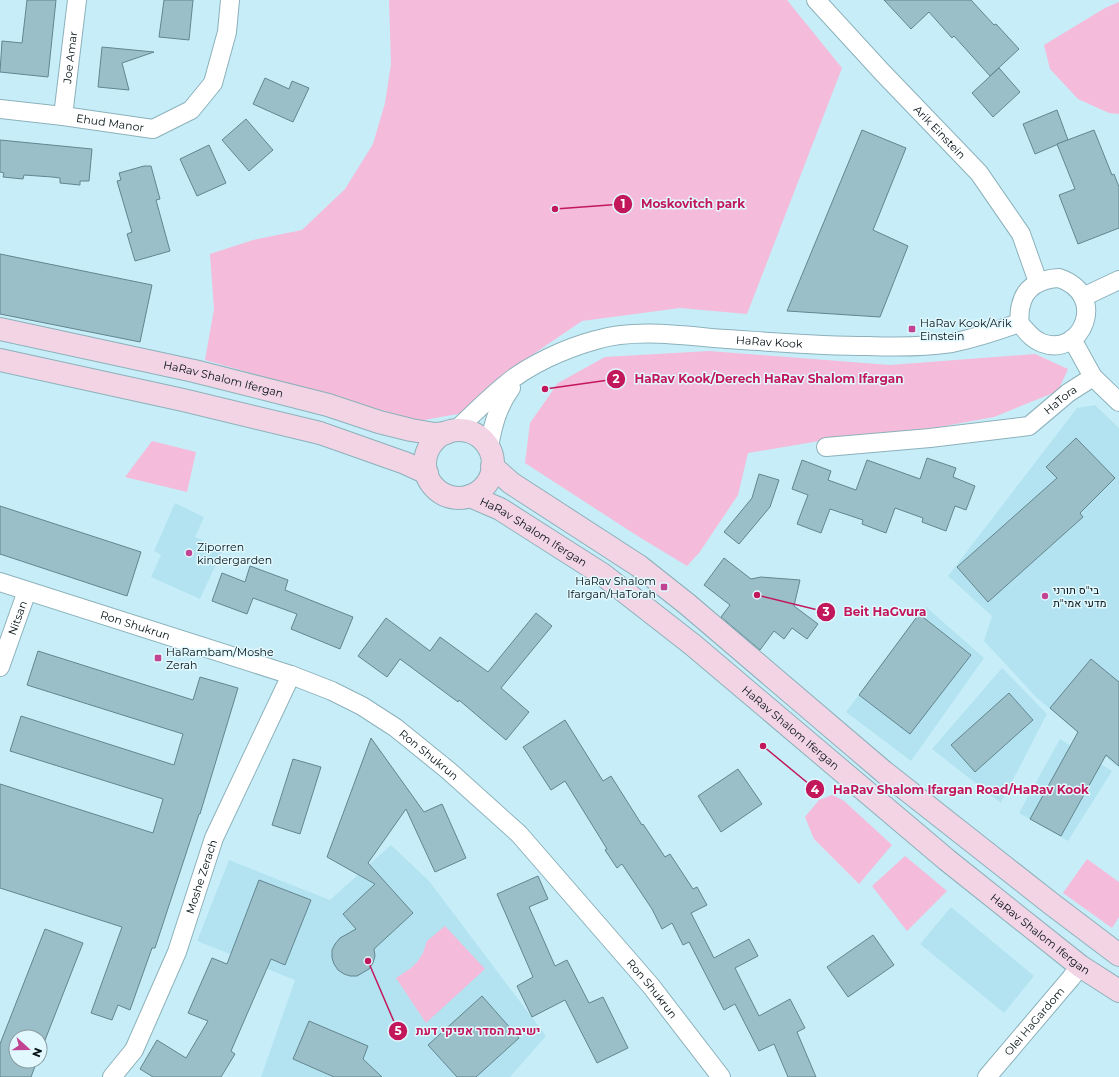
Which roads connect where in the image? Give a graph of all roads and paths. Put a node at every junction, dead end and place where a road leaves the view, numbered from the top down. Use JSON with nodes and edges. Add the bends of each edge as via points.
{"nodes":[{"id":1,"x":77,"y":0,"type":"edge"},
{"id":2,"x":230,"y":0,"type":"edge"},
{"id":3,"x":816,"y":0,"type":"edge"},
{"id":4,"x":0,"y":109,"type":"edge"},
{"id":5,"x":63,"y":116,"type":"junction"},
{"id":6,"x":1119,"y":280,"type":"edge"},
{"id":7,"x":1038,"y":282,"type":"junction"},
{"id":8,"x":1083,"y":297,"type":"junction"},
{"id":9,"x":1019,"y":323,"type":"junction"},
{"id":10,"x":0,"y":329,"type":"edge"},
{"id":11,"x":1072,"y":339,"type":"junction"},
{"id":12,"x":0,"y":360,"type":"edge"},
{"id":13,"x":524,"y":371,"type":"junction"},
{"id":14,"x":1093,"y":377,"type":"junction"},
{"id":15,"x":1119,"y":402,"type":"edge"},
{"id":16,"x":451,"y":432,"type":"junction"},
{"id":17,"x":826,"y":447,"type":"dead end"},
{"id":18,"x":490,"y":456,"type":"junction"},
{"id":19,"x":427,"y":473,"type":"junction"},
{"id":20,"x":470,"y":496,"type":"junction"},
{"id":21,"x":0,"y":582,"type":"edge"},
{"id":22,"x":27,"y":591,"type":"junction"},
{"id":23,"x":0,"y":667,"type":"edge"},
{"id":24,"x":291,"y":675,"type":"junction"},
{"id":25,"x":1119,"y":955,"type":"edge"},
{"id":26,"x":1080,"y":966,"type":"junction"},
{"id":27,"x":1119,"y":991,"type":"edge"},
{"id":28,"x":112,"y":1077,"type":"edge"},
{"id":29,"x":721,"y":1077,"type":"edge"},
{"id":30,"x":987,"y":1077,"type":"edge"}],
"edges":[{"from":1,"to":5,"type":"street","name":"Joe Amar"},
{"from":2,"to":5,"type":"street","name":"Ehud Manor","via":[[227,32],[213,83],[191,110],[153,129]]},
{"from":3,"to":7,"type":"street","name":"Arik Einstein","via":[[979,173],[1021,234]]},
{"from":4,"to":5,"type":"street","name":"Ehud Manor"},
{"from":6,"to":8,"type":"street"},
{"from":7,"to":8,"type":"street","via":[[1048,278],[1064,280],[1077,288]]},
{"from":7,"to":9,"type":"street","via":[[1024,296],[1020,305]]},
{"from":8,"to":11,"type":"street","via":[[1087,316],[1079,334]]},
{"from":9,"to":11,"type":"street","via":[[1034,340],[1043,344],[1062,344]]},
{"from":9,"to":13,"type":"street","name":"HaRav Kook","via":[[952,343],[904,347],[629,334],[597,339],[550,357]]},
{"from":10,"to":16,"type":"main road","name":"HaRav Shalom Ifergan","via":[[194,371],[328,405],[411,430],[435,434]]},
{"from":11,"to":14,"type":"street"},
{"from":12,"to":19,"type":"main road","via":[[320,433]]},
{"from":13,"to":16,"type":"street","name":"HaRav Kook","via":[[505,384]]},
{"from":13,"to":18,"type":"street","name":"HaRav Kook","via":[[501,403],[492,427]]},
{"from":14,"to":15,"type":"street"},
{"from":14,"to":17,"type":"street","name":"HaTora","via":[[1068,392],[1029,426]]},
{"from":16,"to":18,"type":"main road","via":[[470,432],[478,436]]},
{"from":16,"to":19,"type":"main road","via":[[438,438],[430,447],[427,455]]},
{"from":18,"to":20,"type":"main road","via":[[492,473],[484,486]]},
{"from":18,"to":25,"type":"main road","via":[[511,483],[639,566],[884,772]]},
{"from":19,"to":20,"type":"main road","via":[[430,481],[443,494],[456,497]]},
{"from":20,"to":26,"type":"main road","name":"HaRav Shalom Ifergan","via":[[519,520],[602,574],[651,611],[947,860]]},
{"from":21,"to":22,"type":"street","name":"Ron Shukrun"},
{"from":22,"to":23,"type":"street","name":"Nitsan"},
{"from":22,"to":24,"type":"street","name":"Ron Shukrun"},
{"from":24,"to":28,"type":"street","name":"Moshe Zerach","via":[[214,838],[177,952],[134,1050]]},
{"from":24,"to":29,"type":"street","name":"Ron Shukrun","via":[[356,703],[396,728],[449,771],[519,834],[651,986]]},
{"from":26,"to":27,"type":"main road","name":"HaRav Shalom Ifergan"},
{"from":26,"to":30,"type":"street","name":"Olei HaGardom"}]}
